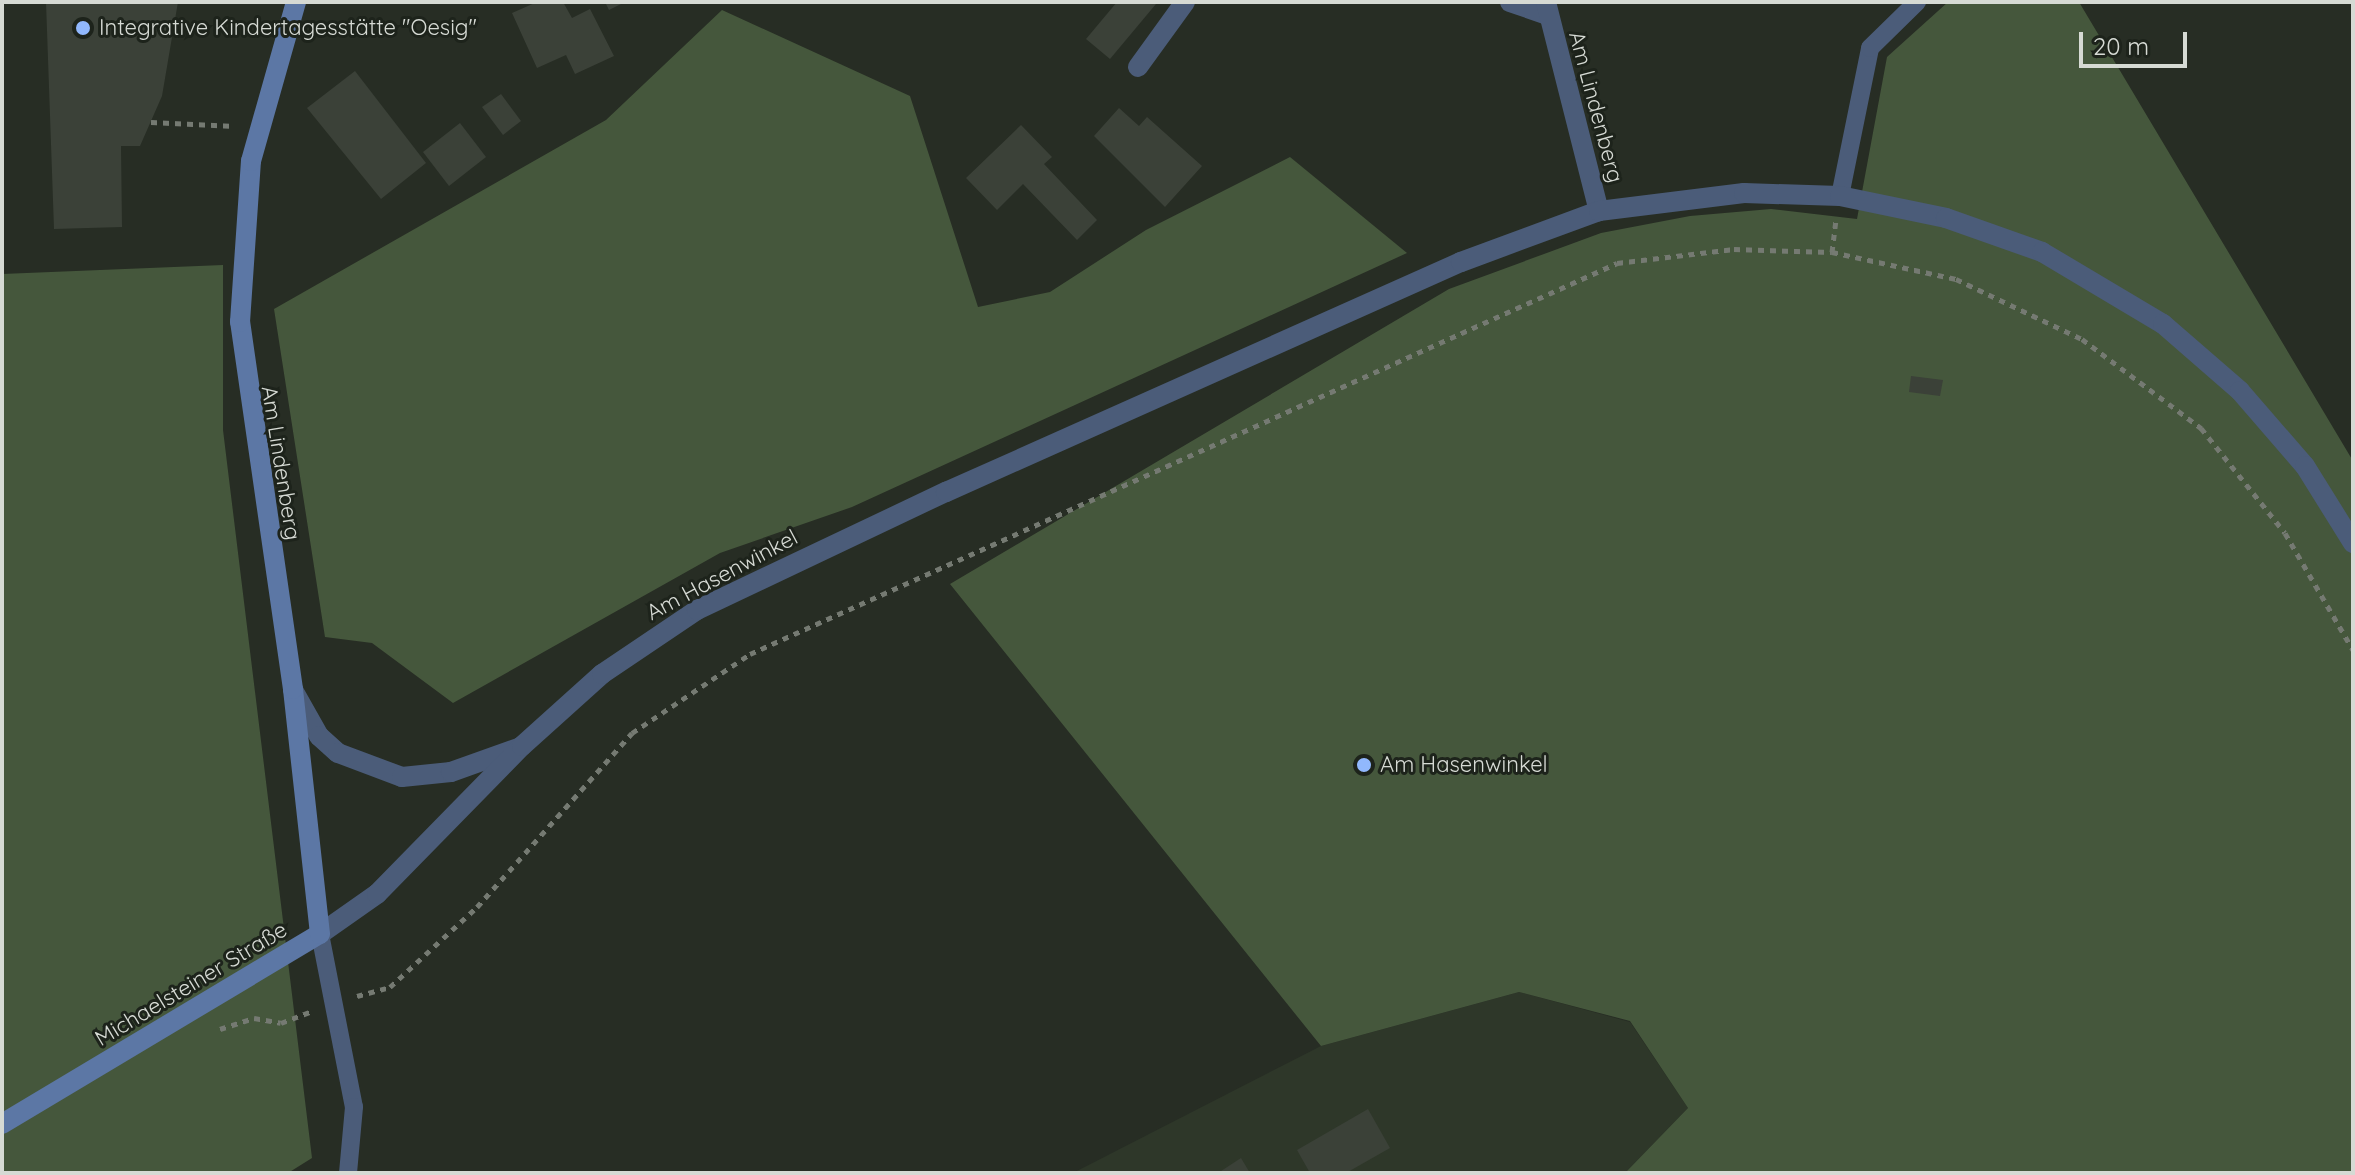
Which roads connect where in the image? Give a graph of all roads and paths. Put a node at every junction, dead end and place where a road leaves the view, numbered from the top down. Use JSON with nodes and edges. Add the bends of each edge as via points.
{"nodes":[{"id":1,"x":296,"y":2,"type":"edge"},
{"id":2,"x":1185,"y":2,"type":"edge"},
{"id":3,"x":1510,"y":2,"type":"edge"},
{"id":4,"x":1917,"y":2,"type":"edge"},
{"id":5,"x":1546,"y":8,"type":"edge"},
{"id":6,"x":1138,"y":67,"type":"dead end"},
{"id":7,"x":151,"y":122,"type":"dead end"},
{"id":8,"x":260,"y":127,"type":"junction"},
{"id":9,"x":1840,"y":196,"type":"junction"},
{"id":10,"x":1599,"y":211,"type":"junction"},
{"id":11,"x":2353,"y":543,"type":"edge"},
{"id":12,"x":2353,"y":650,"type":"edge"},
{"id":13,"x":293,"y":689,"type":"junction"},
{"id":14,"x":522,"y":746,"type":"junction"},
{"id":15,"x":320,"y":934,"type":"junction"},
{"id":16,"x":331,"y":1004,"type":"junction"},
{"id":17,"x":214,"y":1032,"type":"dead end"},
{"id":18,"x":2,"y":1124,"type":"edge"},
{"id":19,"x":348,"y":1173,"type":"edge"}],
"edges":[{"from":1,"to":8,"type":"street","name":"Am Lindenberg"},
{"from":2,"to":6,"type":"street"},
{"from":3,"to":5,"type":"street","name":"Am Lindenberg"},
{"from":4,"to":9,"type":"lane","via":[[1870,48]]},
{"from":5,"to":10,"type":"street","name":"Am Lindenberg"},
{"from":7,"to":8,"type":"path"},
{"from":8,"to":13,"type":"street","name":"Am Lindenberg","via":[[244,219],[240,322]]},
{"from":9,"to":10,"type":"street","name":"Am Hasenwinkel","via":[[1705,195]]},
{"from":9,"to":11,"type":"street","name":"Am Hasenwinkel","via":[[1895,205],[1998,235],[2123,297],[2163,324],[2240,391],[2305,466]]},
{"from":10,"to":14,"type":"street","name":"Am Hasenwinkel","via":[[1461,262],[784,566],[647,643],[602,674]]},
{"from":12,"to":16,"type":"path","via":[[2285,533],[2201,428],[2082,339],[1956,279],[1832,252],[1734,249],[1617,263],[750,654],[632,733],[477,907],[390,987]]},
{"from":13,"to":14,"type":"street","via":[[319,736],[338,753],[402,777],[451,772]]},
{"from":13,"to":15,"type":"street","name":"Am Lindenberg"},
{"from":14,"to":15,"type":"street","name":"Am Hasenwinkel","via":[[377,894]]},
{"from":15,"to":16,"type":"lane","name":"Michaelsteiner Straße"},
{"from":15,"to":18,"type":"street","name":"Michaelsteiner Straße"},
{"from":16,"to":17,"type":"path","via":[[281,1023],[254,1018]]},
{"from":16,"to":19,"type":"lane","name":"Michaelsteiner Straße","via":[[354,1107]]}]}
